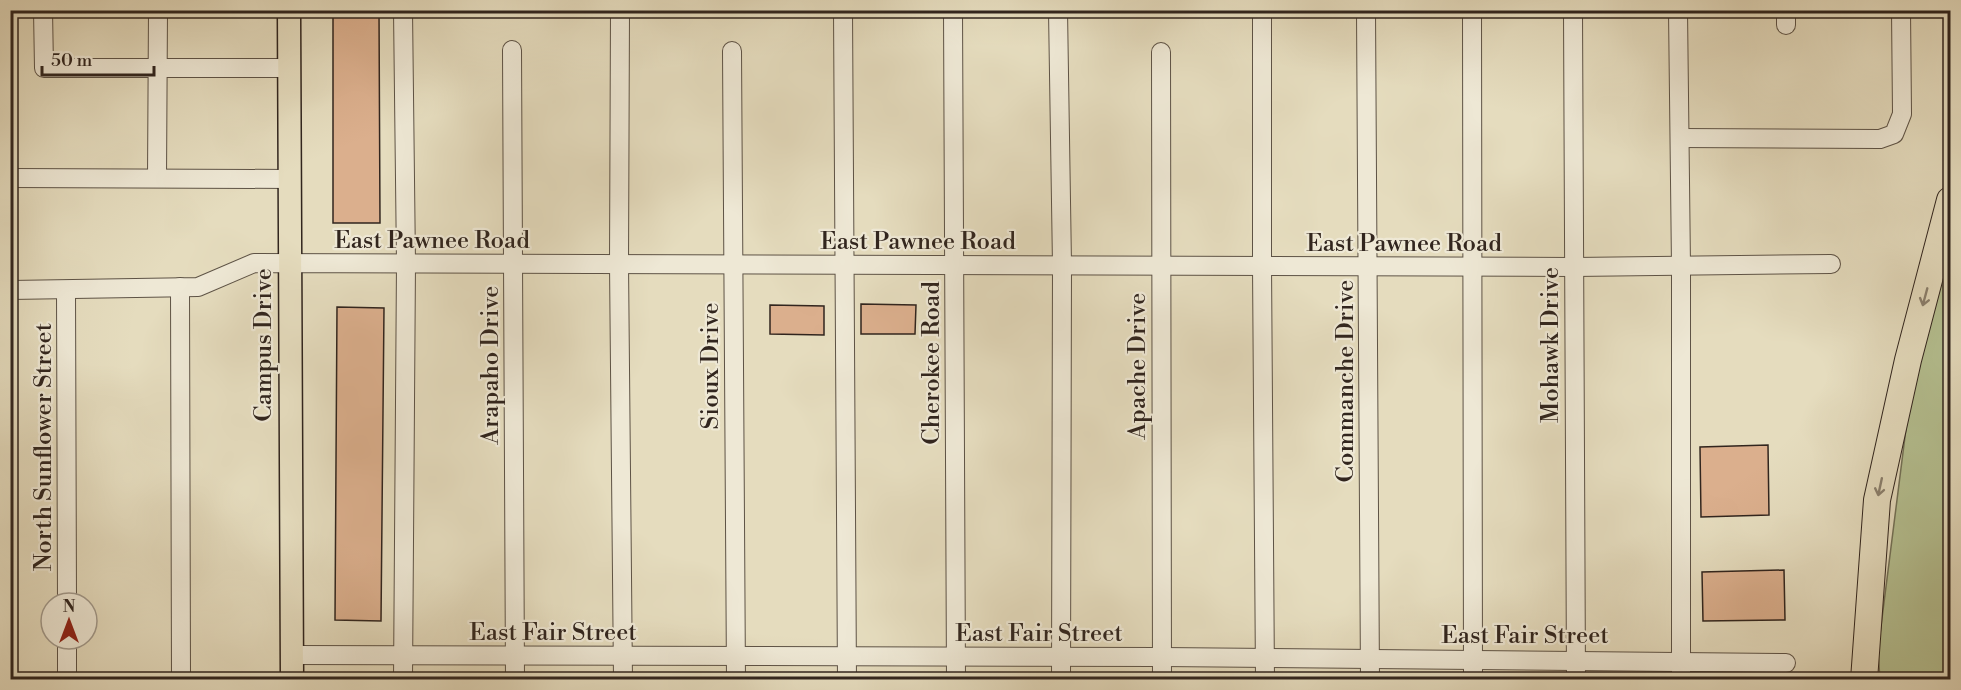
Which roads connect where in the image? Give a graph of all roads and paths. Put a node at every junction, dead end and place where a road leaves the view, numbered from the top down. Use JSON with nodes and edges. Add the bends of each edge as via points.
{"nodes":[{"id":1,"x":44,"y":10,"type":"edge"},
{"id":2,"x":158,"y":10,"type":"edge"},
{"id":3,"x":289,"y":10,"type":"edge"},
{"id":4,"x":403,"y":10,"type":"edge"},
{"id":5,"x":620,"y":10,"type":"edge"},
{"id":6,"x":843,"y":10,"type":"edge"},
{"id":7,"x":953,"y":10,"type":"edge"},
{"id":8,"x":1058,"y":10,"type":"edge"},
{"id":9,"x":1262,"y":10,"type":"edge"},
{"id":10,"x":1366,"y":10,"type":"edge"},
{"id":11,"x":1472,"y":10,"type":"edge"},
{"id":12,"x":1573,"y":10,"type":"edge"},
{"id":13,"x":1678,"y":10,"type":"edge"},
{"id":14,"x":1901,"y":10,"type":"edge"},
{"id":15,"x":512,"y":50,"type":"dead end"},
{"id":16,"x":732,"y":51,"type":"dead end"},
{"id":17,"x":1161,"y":52,"type":"dead end"},
{"id":18,"x":158,"y":68,"type":"junction"},
{"id":19,"x":290,"y":68,"type":"junction"},
{"id":20,"x":1680,"y":138,"type":"junction"},
{"id":21,"x":10,"y":178,"type":"edge"},
{"id":22,"x":158,"y":178,"type":"junction"},
{"id":23,"x":290,"y":179,"type":"junction"},
{"id":24,"x":1950,"y":200,"type":"edge"},
{"id":25,"x":290,"y":263,"type":"junction"},
{"id":26,"x":406,"y":263,"type":"junction"},
{"id":27,"x":514,"y":264,"type":"junction"},
{"id":28,"x":619,"y":264,"type":"junction"},
{"id":29,"x":734,"y":264,"type":"junction"},
{"id":30,"x":844,"y":264,"type":"junction"},
{"id":31,"x":1831,"y":264,"type":"dead end"},
{"id":32,"x":954,"y":265,"type":"junction"},
{"id":33,"x":1062,"y":265,"type":"junction"},
{"id":34,"x":1161,"y":266,"type":"junction"},
{"id":35,"x":1262,"y":266,"type":"junction"},
{"id":36,"x":1681,"y":266,"type":"junction"},
{"id":37,"x":1368,"y":267,"type":"junction"},
{"id":38,"x":1472,"y":267,"type":"junction"},
{"id":39,"x":1574,"y":267,"type":"junction"},
{"id":40,"x":180,"y":287,"type":"junction"},
{"id":41,"x":10,"y":290,"type":"edge"},
{"id":42,"x":66,"y":290,"type":"junction"},
{"id":43,"x":67,"y":591,"type":"edge"},
{"id":44,"x":67,"y":651,"type":"edge"},
{"id":45,"x":291,"y":655,"type":"junction"},
{"id":46,"x":403,"y":656,"type":"junction"},
{"id":47,"x":515,"y":656,"type":"junction"},
{"id":48,"x":623,"y":657,"type":"junction"},
{"id":49,"x":736,"y":657,"type":"junction"},
{"id":50,"x":847,"y":657,"type":"junction"},
{"id":51,"x":956,"y":657,"type":"junction"},
{"id":52,"x":1062,"y":657,"type":"junction"},
{"id":53,"x":1162,"y":657,"type":"junction"},
{"id":54,"x":1265,"y":658,"type":"junction"},
{"id":55,"x":1370,"y":658,"type":"junction"},
{"id":56,"x":1473,"y":659,"type":"junction"},
{"id":57,"x":1575,"y":660,"type":"junction"},
{"id":58,"x":1681,"y":661,"type":"junction"},
{"id":59,"x":1786,"y":663,"type":"dead end"},
{"id":60,"x":67,"y":680,"type":"edge"},
{"id":61,"x":181,"y":680,"type":"edge"},
{"id":62,"x":292,"y":680,"type":"edge"},
{"id":63,"x":403,"y":680,"type":"edge"},
{"id":64,"x":515,"y":680,"type":"edge"},
{"id":65,"x":623,"y":680,"type":"edge"},
{"id":66,"x":736,"y":680,"type":"edge"},
{"id":67,"x":847,"y":680,"type":"edge"},
{"id":68,"x":956,"y":680,"type":"edge"},
{"id":69,"x":1062,"y":680,"type":"edge"},
{"id":70,"x":1162,"y":680,"type":"edge"},
{"id":71,"x":1265,"y":680,"type":"edge"},
{"id":72,"x":1370,"y":680,"type":"edge"},
{"id":73,"x":1473,"y":680,"type":"edge"},
{"id":74,"x":1576,"y":680,"type":"edge"},
{"id":75,"x":1681,"y":680,"type":"edge"},
{"id":76,"x":1864,"y":680,"type":"edge"}],
"edges":[{"from":1,"to":18,"type":"street","via":[[44,68]]},
{"from":2,"to":18,"type":"street"},
{"from":3,"to":19,"type":"main road","name":"Campus Drive"},
{"from":4,"to":26,"type":"street"},
{"from":5,"to":28,"type":"street"},
{"from":6,"to":30,"type":"street"},
{"from":7,"to":32,"type":"street","name":"Cherokee Road"},
{"from":8,"to":33,"type":"street"},
{"from":9,"to":35,"type":"street"},
{"from":10,"to":37,"type":"street","name":"Commanche Drive"},
{"from":11,"to":38,"type":"street"},
{"from":12,"to":39,"type":"street","name":"Mohawk Drive"},
{"from":13,"to":20,"type":"street"},
{"from":14,"to":20,"type":"street","via":[[1902,114],[1894,134],[1880,139]]},
{"from":15,"to":27,"type":"street","name":"Arapaho Drive"},
{"from":16,"to":29,"type":"street","name":"Sioux Drive"},
{"from":17,"to":34,"type":"street","name":"Apache Drive"},
{"from":18,"to":19,"type":"street"},
{"from":18,"to":22,"type":"street"},
{"from":19,"to":23,"type":"main road","name":"Campus Drive"},
{"from":20,"to":36,"type":"street"},
{"from":21,"to":22,"type":"street"},
{"from":22,"to":23,"type":"street"},
{"from":23,"to":25,"type":"main road","name":"Campus Drive"},
{"from":24,"to":76,"type":"highway","one_way":true,"via":[[1877,500]]},
{"from":25,"to":26,"type":"street","name":"East Pawnee Road"},
{"from":25,"to":40,"type":"street","name":"East Pawnee Road","via":[[254,263],[198,287]]},
{"from":25,"to":45,"type":"main road","name":"Campus Drive"},
{"from":26,"to":27,"type":"street","name":"East Pawnee Road"},
{"from":26,"to":46,"type":"street"},
{"from":27,"to":28,"type":"street","name":"East Pawnee Road"},
{"from":27,"to":47,"type":"street","name":"Arapaho Drive"},
{"from":28,"to":29,"type":"street","name":"East Pawnee Road"},
{"from":28,"to":48,"type":"street"},
{"from":29,"to":30,"type":"street","name":"East Pawnee Road"},
{"from":29,"to":49,"type":"street","name":"Sioux Drive"},
{"from":30,"to":32,"type":"street","name":"East Pawnee Road"},
{"from":30,"to":50,"type":"street"},
{"from":31,"to":36,"type":"street","name":"East Pawnee Road"},
{"from":32,"to":33,"type":"street","name":"East Pawnee Road"},
{"from":32,"to":51,"type":"street","name":"Cherokee Road"},
{"from":33,"to":34,"type":"street","name":"East Pawnee Road"},
{"from":33,"to":52,"type":"street"},
{"from":34,"to":35,"type":"street","name":"East Pawnee Road"},
{"from":34,"to":53,"type":"street","name":"Apache Drive"},
{"from":35,"to":37,"type":"street","name":"East Pawnee Road"},
{"from":35,"to":54,"type":"street"},
{"from":36,"to":39,"type":"street","name":"East Pawnee Road"},
{"from":36,"to":58,"type":"street"},
{"from":37,"to":38,"type":"street","name":"East Pawnee Road"},
{"from":37,"to":55,"type":"street","name":"Commanche Drive"},
{"from":38,"to":39,"type":"street","name":"East Pawnee Road"},
{"from":38,"to":56,"type":"street"},
{"from":39,"to":57,"type":"street","name":"Mohawk Drive"},
{"from":40,"to":42,"type":"street","name":"East Pawnee Road"},
{"from":40,"to":61,"type":"street"},
{"from":41,"to":42,"type":"street","name":"East Pawnee Road"},
{"from":42,"to":43,"type":"street","name":"North Sunflower Street"},
{"from":44,"to":60,"type":"street"},
{"from":45,"to":46,"type":"street","name":"East Fair Street"},
{"from":45,"to":62,"type":"main road","name":"Campus Drive"},
{"from":46,"to":47,"type":"street","name":"East Fair Street"},
{"from":46,"to":63,"type":"street"},
{"from":47,"to":48,"type":"street","name":"East Fair Street"},
{"from":47,"to":64,"type":"street","name":"Arapaho Drive"},
{"from":48,"to":49,"type":"street","name":"East Fair Street"},
{"from":48,"to":65,"type":"street"},
{"from":49,"to":50,"type":"street","name":"East Fair Street"},
{"from":49,"to":66,"type":"street","name":"Sioux Drive"},
{"from":50,"to":51,"type":"street","name":"East Fair Street"},
{"from":50,"to":67,"type":"street"},
{"from":51,"to":52,"type":"street","name":"East Fair Street"},
{"from":51,"to":68,"type":"street","name":"Cherokee Road"},
{"from":52,"to":53,"type":"street","name":"East Fair Street"},
{"from":52,"to":69,"type":"street"},
{"from":53,"to":54,"type":"street","name":"East Fair Street"},
{"from":53,"to":70,"type":"street","name":"Apache Drive"},
{"from":54,"to":55,"type":"street","name":"East Fair Street"},
{"from":54,"to":71,"type":"street"},
{"from":55,"to":56,"type":"street","name":"East Fair Street"},
{"from":55,"to":72,"type":"street","name":"Commanche Drive"},
{"from":56,"to":57,"type":"street","name":"East Fair Street"},
{"from":56,"to":73,"type":"street"},
{"from":57,"to":58,"type":"street","name":"East Fair Street"},
{"from":57,"to":74,"type":"street","name":"Mohawk Drive"},
{"from":58,"to":59,"type":"street","name":"East Fair Street"},
{"from":58,"to":75,"type":"street"}]}
